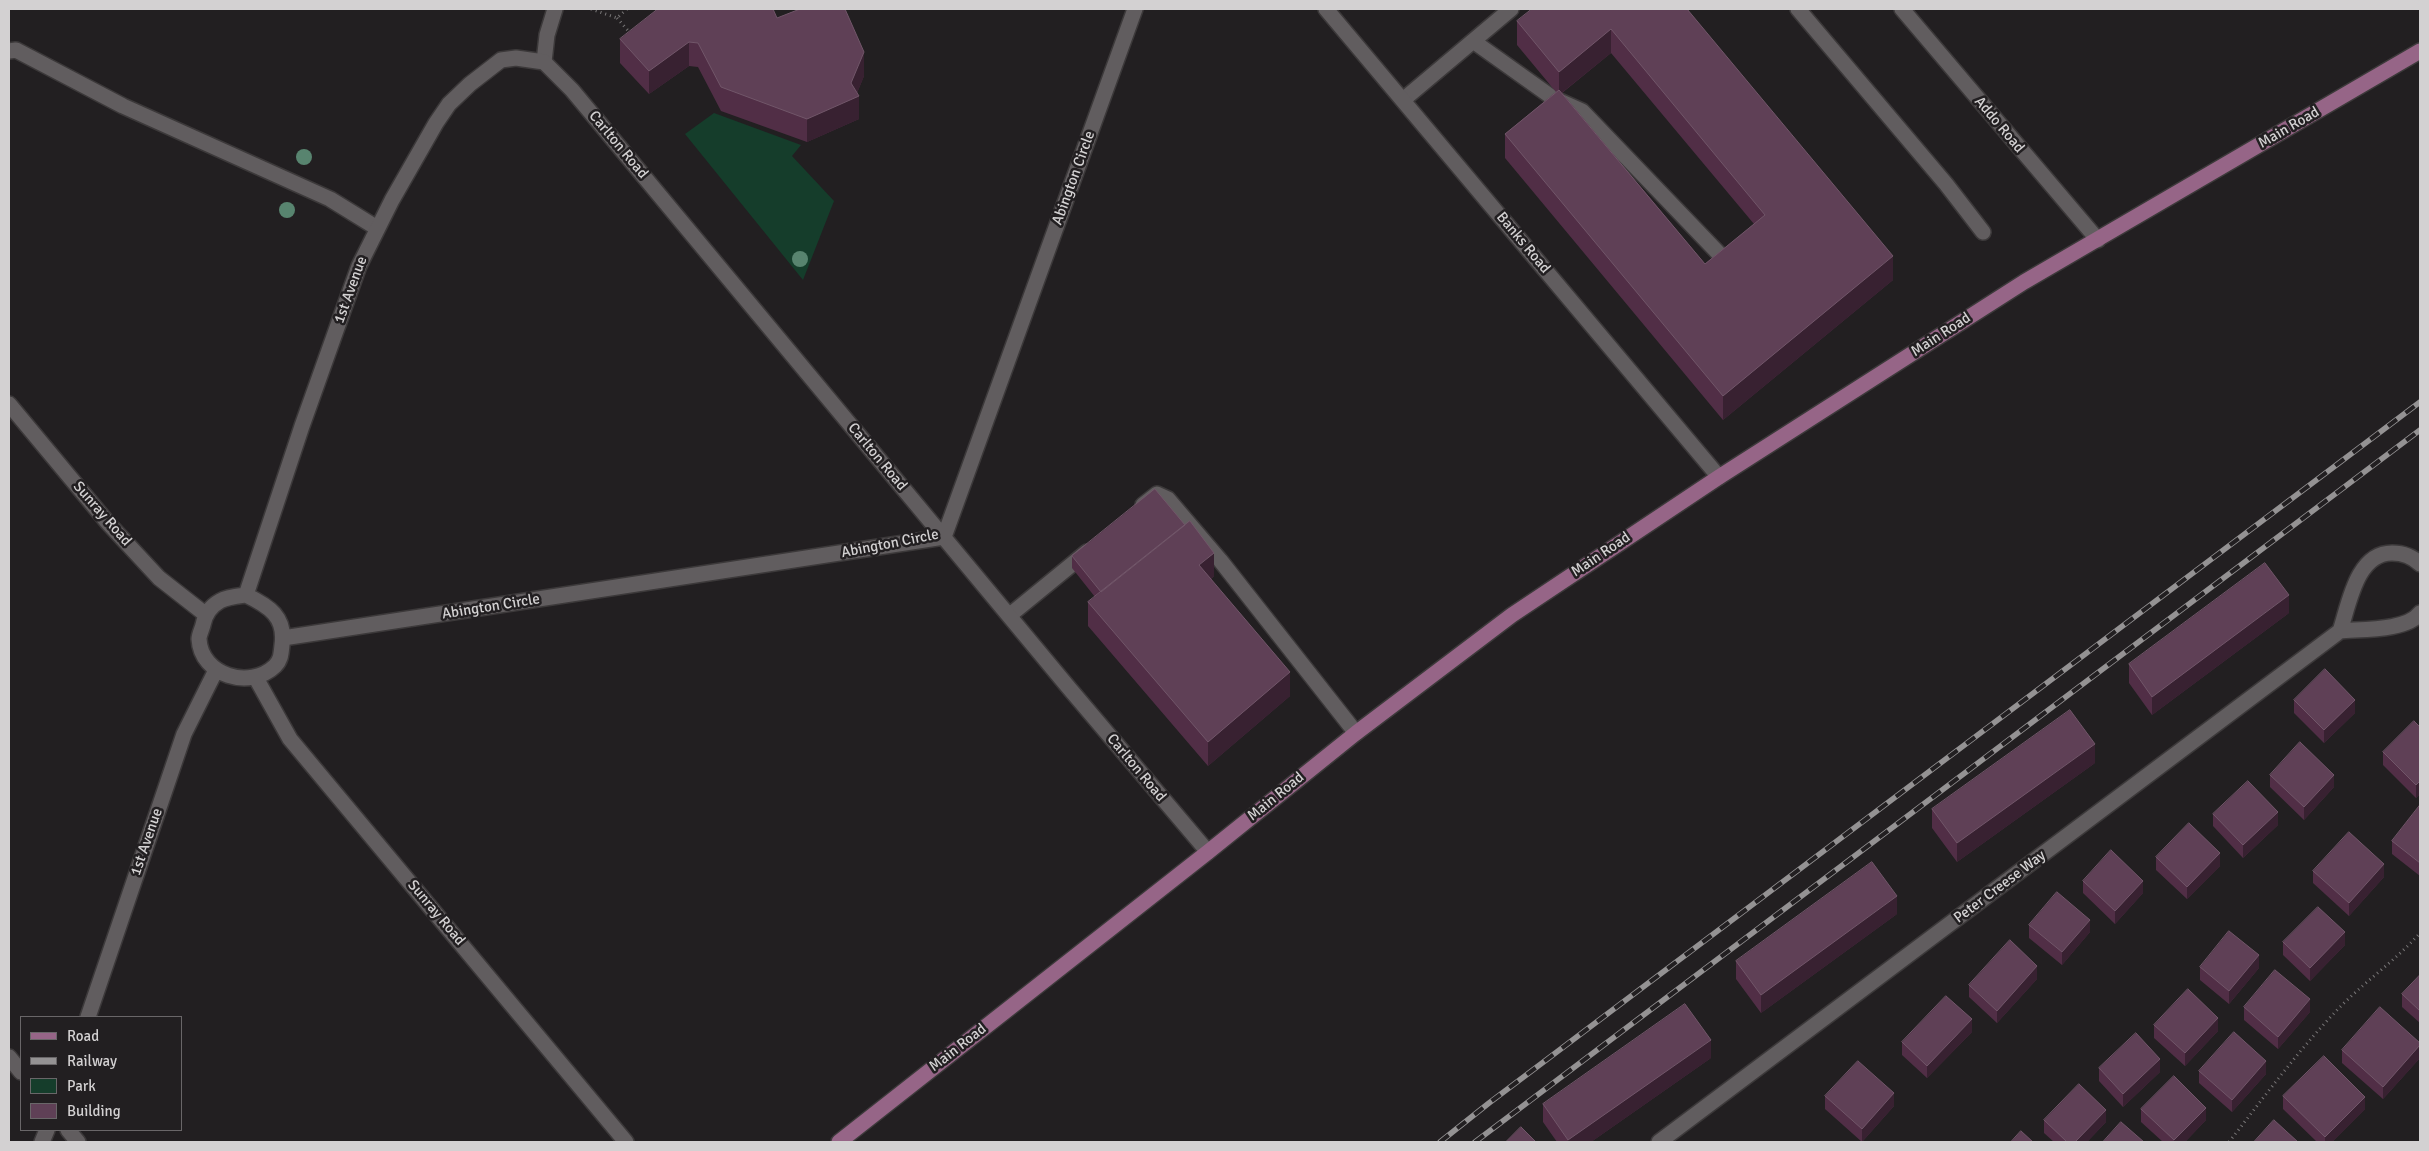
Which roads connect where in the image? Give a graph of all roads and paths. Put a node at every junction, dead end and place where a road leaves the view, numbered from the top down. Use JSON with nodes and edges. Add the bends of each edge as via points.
{"nodes":[{"id":1,"x":555,"y":9,"type":"edge"},
{"id":2,"x":591,"y":9,"type":"edge"},
{"id":3,"x":627,"y":9,"type":"edge"},
{"id":4,"x":1135,"y":9,"type":"edge"},
{"id":5,"x":1326,"y":9,"type":"edge"},
{"id":6,"x":1511,"y":9,"type":"edge"},
{"id":7,"x":1798,"y":9,"type":"edge"},
{"id":8,"x":1902,"y":9,"type":"edge"},
{"id":9,"x":617,"y":18,"type":"junction"},
{"id":10,"x":635,"y":39,"type":"edge"},
{"id":11,"x":1473,"y":41,"type":"junction"},
{"id":12,"x":12,"y":50,"type":"edge"},
{"id":13,"x":2420,"y":51,"type":"edge"},
{"id":14,"x":544,"y":62,"type":"junction"},
{"id":15,"x":1403,"y":100,"type":"junction"},
{"id":16,"x":377,"y":228,"type":"junction"},
{"id":17,"x":1983,"y":232,"type":"dead end"},
{"id":18,"x":2098,"y":240,"type":"junction"},
{"id":19,"x":1726,"y":260,"type":"edge"},
{"id":20,"x":9,"y":404,"type":"edge"},
{"id":21,"x":1719,"y":477,"type":"junction"},
{"id":22,"x":1134,"y":513,"type":"edge"},
{"id":23,"x":944,"y":537,"type":"junction"},
{"id":24,"x":1095,"y":545,"type":"edge"},
{"id":25,"x":2420,"y":564,"type":"edge"},
{"id":26,"x":246,"y":595,"type":"junction"},
{"id":27,"x":2420,"y":613,"type":"edge"},
{"id":28,"x":205,"y":614,"type":"junction"},
{"id":29,"x":1010,"y":615,"type":"junction"},
{"id":30,"x":2340,"y":631,"type":"junction"},
{"id":31,"x":283,"y":638,"type":"junction"},
{"id":32,"x":216,"y":670,"type":"junction"},
{"id":33,"x":256,"y":678,"type":"junction"},
{"id":34,"x":1356,"y":733,"type":"junction"},
{"id":35,"x":1208,"y":852,"type":"junction"},
{"id":36,"x":2420,"y":933,"type":"edge"},
{"id":37,"x":88,"y":1016,"type":"edge"},
{"id":38,"x":9,"y":1058,"type":"edge"},
{"id":39,"x":20,"y":1071,"type":"edge"},
{"id":40,"x":69,"y":1131,"type":"edge"},
{"id":41,"x":78,"y":1142,"type":"edge"},
{"id":42,"x":626,"y":1142,"type":"edge"},
{"id":43,"x":838,"y":1142,"type":"edge"},
{"id":44,"x":1659,"y":1142,"type":"edge"},
{"id":45,"x":2229,"y":1142,"type":"edge"}],
"edges":[{"from":1,"to":14,"type":"street","via":[[547,35]]},
{"from":2,"to":9,"type":"path"},
{"from":3,"to":9,"type":"path"},
{"from":4,"to":23,"type":"street","name":"Abington Circle"},
{"from":5,"to":15,"type":"street","name":"Banks Road"},
{"from":6,"to":11,"type":"street"},
{"from":7,"to":17,"type":"street"},
{"from":8,"to":18,"type":"street","name":"Addo Road"},
{"from":9,"to":10,"type":"path"},
{"from":11,"to":15,"type":"street"},
{"from":11,"to":19,"type":"street","via":[[1553,98],[1582,111]]},
{"from":12,"to":16,"type":"street","via":[[123,106],[330,199]]},
{"from":13,"to":18,"type":"main road","name":"Main Road"},
{"from":14,"to":16,"type":"street","name":"1st Avenue","via":[[501,60],[449,104]]},
{"from":14,"to":23,"type":"street","name":"Carlton Road","via":[[572,90]]},
{"from":15,"to":21,"type":"street","name":"Banks Road"},
{"from":16,"to":26,"type":"street","name":"1st Avenue","via":[[353,283]]},
{"from":18,"to":21,"type":"main road","name":"Main Road","via":[[2024,282]]},
{"from":20,"to":28,"type":"street","name":"Sunray Road","via":[[108,523],[159,578]]},
{"from":21,"to":34,"type":"main road","name":"Main Road","via":[[1512,615]]},
{"from":22,"to":34,"type":"street","via":[[1157,494],[1168,499]]},
{"from":23,"to":29,"type":"street","name":"Carlton Road"},
{"from":23,"to":31,"type":"street","name":"Abington Circle"},
{"from":24,"to":29,"type":"street"},
{"from":25,"to":30,"type":"street","via":[[2399,553],[2376,558],[2361,573]]},
{"from":26,"to":28,"type":"street","via":[[221,600]]},
{"from":26,"to":31,"type":"street","via":[[267,605],[280,622]]},
{"from":27,"to":30,"type":"street","via":[[2417,618],[2394,626]]},
{"from":28,"to":32,"type":"street","via":[[199,640],[205,657]]},
{"from":29,"to":35,"type":"street","name":"Carlton Road"},
{"from":30,"to":44,"type":"street","name":"Peter Creese Way"},
{"from":31,"to":33,"type":"street","via":[[280,662]]},
{"from":32,"to":33,"type":"street","via":[[236,678]]},
{"from":32,"to":37,"type":"street","name":"1st Avenue","via":[[184,734]]},
{"from":33,"to":42,"type":"street","name":"Sunray Road","via":[[290,739]]},
{"from":34,"to":35,"type":"main road","name":"Main Road"},
{"from":35,"to":43,"type":"main road","name":"Main Road"},
{"from":36,"to":45,"type":"path","via":[[2401,954],[2342,1005]]},
{"from":38,"to":39,"type":"street"},
{"from":40,"to":41,"type":"street"}]}
